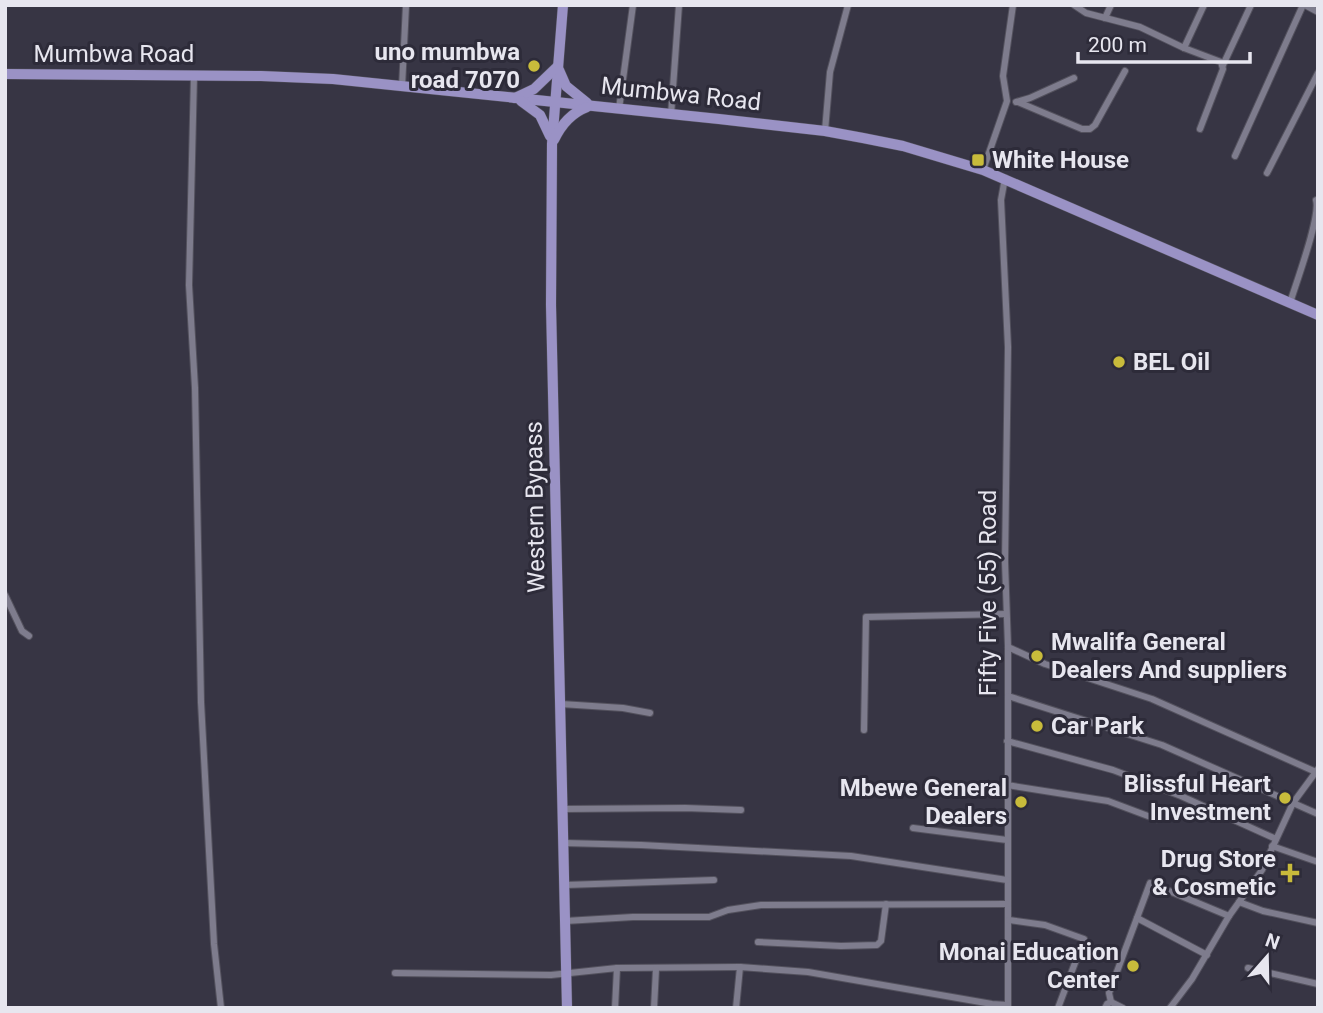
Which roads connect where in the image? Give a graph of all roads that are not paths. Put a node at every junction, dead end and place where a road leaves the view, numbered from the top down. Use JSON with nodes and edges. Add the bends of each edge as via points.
{"nodes":[{"id":1,"x":406,"y":5,"type":"edge"},
{"id":2,"x":563,"y":5,"type":"edge"},
{"id":3,"x":633,"y":5,"type":"edge"},
{"id":4,"x":679,"y":5,"type":"edge"},
{"id":5,"x":848,"y":5,"type":"edge"},
{"id":6,"x":1013,"y":5,"type":"edge"},
{"id":7,"x":1074,"y":5,"type":"edge"},
{"id":8,"x":1111,"y":5,"type":"edge"},
{"id":9,"x":1204,"y":5,"type":"edge"},
{"id":10,"x":1251,"y":5,"type":"edge"},
{"id":11,"x":1310,"y":7,"type":"edge"},
{"id":12,"x":1105,"y":18,"type":"junction"},
{"id":13,"x":1184,"y":48,"type":"junction"},
{"id":14,"x":1223,"y":65,"type":"junction"},
{"id":15,"x":558,"y":66,"type":"junction"},
{"id":16,"x":1125,"y":71,"type":"dead end"},
{"id":17,"x":1318,"y":73,"type":"edge"},
{"id":18,"x":5,"y":74,"type":"edge"},
{"id":19,"x":194,"y":75,"type":"junction"},
{"id":20,"x":1074,"y":78,"type":"dead end"},
{"id":21,"x":402,"y":87,"type":"junction"},
{"id":22,"x":515,"y":98,"type":"junction"},
{"id":23,"x":1007,"y":101,"type":"junction"},
{"id":24,"x":554,"y":102,"type":"junction"},
{"id":25,"x":1018,"y":102,"type":"junction"},
{"id":26,"x":591,"y":106,"type":"junction"},
{"id":27,"x":619,"y":109,"type":"junction"},
{"id":28,"x":671,"y":115,"type":"junction"},
{"id":29,"x":1200,"y":129,"type":"dead end"},
{"id":30,"x":825,"y":131,"type":"junction"},
{"id":31,"x":552,"y":144,"type":"junction"},
{"id":32,"x":1235,"y":156,"type":"dead end"},
{"id":33,"x":983,"y":170,"type":"junction"},
{"id":34,"x":1267,"y":173,"type":"dead end"},
{"id":35,"x":1005,"y":178,"type":"junction"},
{"id":36,"x":1315,"y":200,"type":"dead end"},
{"id":37,"x":1290,"y":303,"type":"junction"},
{"id":38,"x":1318,"y":315,"type":"edge"},
{"id":39,"x":5,"y":594,"type":"edge"},
{"id":40,"x":1006,"y":614,"type":"junction"},
{"id":41,"x":29,"y":636,"type":"dead end"},
{"id":42,"x":1008,"y":647,"type":"junction"},
{"id":43,"x":1008,"y":696,"type":"junction"},
{"id":44,"x":561,"y":704,"type":"junction"},
{"id":45,"x":650,"y":713,"type":"dead end"},
{"id":46,"x":864,"y":730,"type":"dead end"},
{"id":47,"x":1007,"y":741,"type":"junction"},
{"id":48,"x":1317,"y":771,"type":"edge"},
{"id":49,"x":1007,"y":785,"type":"junction"},
{"id":50,"x":1293,"y":803,"type":"junction"},
{"id":51,"x":563,"y":809,"type":"junction"},
{"id":52,"x":741,"y":810,"type":"dead end"},
{"id":53,"x":1318,"y":814,"type":"edge"},
{"id":54,"x":1156,"y":819,"type":"dead end"},
{"id":55,"x":913,"y":828,"type":"dead end"},
{"id":56,"x":1276,"y":839,"type":"junction"},
{"id":57,"x":1007,"y":840,"type":"junction"},
{"id":58,"x":564,"y":843,"type":"junction"},
{"id":59,"x":1272,"y":846,"type":"junction"},
{"id":60,"x":1318,"y":862,"type":"edge"},
{"id":61,"x":715,"y":880,"type":"dead end"},
{"id":62,"x":1007,"y":880,"type":"junction"},
{"id":63,"x":565,"y":884,"type":"junction"},
{"id":64,"x":1239,"y":902,"type":"junction"},
{"id":65,"x":886,"y":904,"type":"junction"},
{"id":66,"x":1008,"y":904,"type":"junction"},
{"id":67,"x":1229,"y":916,"type":"junction"},
{"id":68,"x":1137,"y":918,"type":"junction"},
{"id":69,"x":1009,"y":920,"type":"junction"},
{"id":70,"x":565,"y":922,"type":"junction"},
{"id":71,"x":1318,"y":923,"type":"edge"},
{"id":72,"x":758,"y":942,"type":"dead end"},
{"id":73,"x":1207,"y":955,"type":"junction"},
{"id":74,"x":740,"y":967,"type":"junction"},
{"id":75,"x":617,"y":968,"type":"junction"},
{"id":76,"x":1248,"y":968,"type":"dead end"},
{"id":77,"x":656,"y":969,"type":"junction"},
{"id":78,"x":395,"y":973,"type":"dead end"},
{"id":79,"x":567,"y":974,"type":"junction"},
{"id":80,"x":1318,"y":984,"type":"edge"},
{"id":81,"x":1111,"y":1002,"type":"junction"},
{"id":82,"x":1008,"y":1006,"type":"edge"},
{"id":83,"x":221,"y":1008,"type":"edge"},
{"id":84,"x":567,"y":1008,"type":"edge"},
{"id":85,"x":615,"y":1008,"type":"edge"},
{"id":86,"x":654,"y":1008,"type":"edge"},
{"id":87,"x":736,"y":1008,"type":"edge"},
{"id":88,"x":1058,"y":1008,"type":"edge"},
{"id":89,"x":1105,"y":1008,"type":"edge"},
{"id":90,"x":1123,"y":1008,"type":"edge"},
{"id":91,"x":1170,"y":1008,"type":"edge"}],
"edges":[{"from":1,"to":21,"type":"street"},
{"from":2,"to":15,"type":"main road","name":"Western Bypass"},
{"from":3,"to":27,"type":"street"},
{"from":4,"to":28,"type":"street"},
{"from":5,"to":30,"type":"street","via":[[830,72]]},
{"from":6,"to":23,"type":"street","via":[[1003,76]]},
{"from":7,"to":12,"type":"street"},
{"from":8,"to":12,"type":"street"},
{"from":9,"to":13,"type":"street"},
{"from":10,"to":14,"type":"street"},
{"from":11,"to":32,"type":"street"},
{"from":12,"to":13,"type":"street","via":[[1140,27]]},
{"from":13,"to":14,"type":"street"},
{"from":14,"to":29,"type":"street"},
{"from":15,"to":22,"type":"main road","via":[[534,89]]},
{"from":15,"to":24,"type":"main road","name":"Western Bypass"},
{"from":15,"to":26,"type":"main road","via":[[566,86]]},
{"from":16,"to":25,"type":"street","via":[[1090,129]]},
{"from":17,"to":34,"type":"street"},
{"from":18,"to":19,"type":"main road","name":"Mumbwa Road"},
{"from":19,"to":21,"type":"main road","name":"Mumbwa Road","via":[[332,79]]},
{"from":19,"to":83,"type":"street","via":[[189,285],[201,702]]},
{"from":20,"to":25,"type":"street"},
{"from":21,"to":22,"type":"main road","name":"Mumbwa Road"},
{"from":22,"to":24,"type":"main road","name":"Mumbwa Road"},
{"from":22,"to":31,"type":"main road","via":[[540,115]]},
{"from":23,"to":25,"type":"street"},
{"from":23,"to":33,"type":"street"},
{"from":24,"to":26,"type":"main road","name":"Mumbwa Road"},
{"from":24,"to":31,"type":"main road","name":"Western Bypass"},
{"from":26,"to":27,"type":"main road","name":"Mumbwa Road"},
{"from":26,"to":31,"type":"main road","via":[[567,119]]},
{"from":27,"to":28,"type":"main road","name":"Mumbwa Road"},
{"from":28,"to":30,"type":"main road","name":"Mumbwa Road"},
{"from":30,"to":33,"type":"main road","name":"Mumbwa Road","via":[[902,146]]},
{"from":31,"to":44,"type":"main road","name":"Western Bypass","via":[[551,305]]},
{"from":33,"to":35,"type":"main road","name":"Mumbwa Road"},
{"from":35,"to":37,"type":"main road","name":"Mumbwa Road"},
{"from":35,"to":40,"type":"street","name":"Fifty Five (55) Road","via":[[1001,200],[1008,347]]},
{"from":36,"to":37,"type":"street","via":[[1318,206]]},
{"from":37,"to":38,"type":"main road","name":"Mumbwa Road"},
{"from":39,"to":41,"type":"street","via":[[22,631]]},
{"from":40,"to":42,"type":"street","name":"Fifty Five (55) Road"},
{"from":40,"to":46,"type":"street","via":[[866,617]]},
{"from":42,"to":43,"type":"street","name":"Fifty Five (55) Road"},
{"from":42,"to":48,"type":"street","via":[[1152,699]]},
{"from":43,"to":47,"type":"street","name":"Fifty Five (55) Road"},
{"from":43,"to":50,"type":"street","via":[[1142,737]]},
{"from":44,"to":45,"type":"street"},
{"from":44,"to":51,"type":"main road","name":"Western Bypass"},
{"from":47,"to":49,"type":"street","name":"Fifty Five (55) Road"},
{"from":47,"to":56,"type":"street","via":[[1113,770]]},
{"from":48,"to":50,"type":"street"},
{"from":49,"to":54,"type":"street","via":[[1108,801]]},
{"from":49,"to":57,"type":"street","name":"Fifty Five (55) Road"},
{"from":50,"to":53,"type":"street"},
{"from":50,"to":56,"type":"street"},
{"from":51,"to":52,"type":"street"},
{"from":51,"to":58,"type":"main road","name":"Western Bypass"},
{"from":55,"to":57,"type":"street"},
{"from":56,"to":59,"type":"street"},
{"from":57,"to":62,"type":"street","name":"Fifty Five (55) Road"},
{"from":58,"to":62,"type":"street","via":[[851,856]]},
{"from":58,"to":63,"type":"main road","name":"Western Bypass"},
{"from":59,"to":60,"type":"street"},
{"from":59,"to":64,"type":"street","via":[[1262,870]]},
{"from":61,"to":63,"type":"street"},
{"from":62,"to":66,"type":"street","name":"Fifty Five (55) Road"},
{"from":63,"to":70,"type":"main road","name":"Western Bypass"},
{"from":64,"to":67,"type":"street"},
{"from":64,"to":71,"type":"street"},
{"from":65,"to":66,"type":"street"},
{"from":65,"to":70,"type":"street","via":[[761,905],[709,917]]},
{"from":65,"to":72,"type":"street","via":[[877,945]]},
{"from":66,"to":69,"type":"street","name":"Fifty Five (55) Road"},
{"from":67,"to":68,"type":"street","via":[[1153,883]]},
{"from":67,"to":73,"type":"street"},
{"from":68,"to":73,"type":"street"},
{"from":68,"to":81,"type":"street","via":[[1109,993]]},
{"from":69,"to":82,"type":"street","name":"Fifty Five (55) Road"},
{"from":69,"to":88,"type":"street","via":[[1045,925],[1084,939]]},
{"from":70,"to":79,"type":"main road","name":"Western Bypass"},
{"from":73,"to":91,"type":"street"},
{"from":74,"to":77,"type":"street"},
{"from":74,"to":82,"type":"street","via":[[808,972]]},
{"from":74,"to":87,"type":"street"},
{"from":75,"to":77,"type":"street"},
{"from":75,"to":79,"type":"street"},
{"from":75,"to":85,"type":"street"},
{"from":76,"to":80,"type":"street"},
{"from":77,"to":86,"type":"street"},
{"from":78,"to":79,"type":"street"},
{"from":79,"to":84,"type":"main road","name":"Western Bypass"},
{"from":81,"to":89,"type":"street"},
{"from":81,"to":90,"type":"street"}]}
